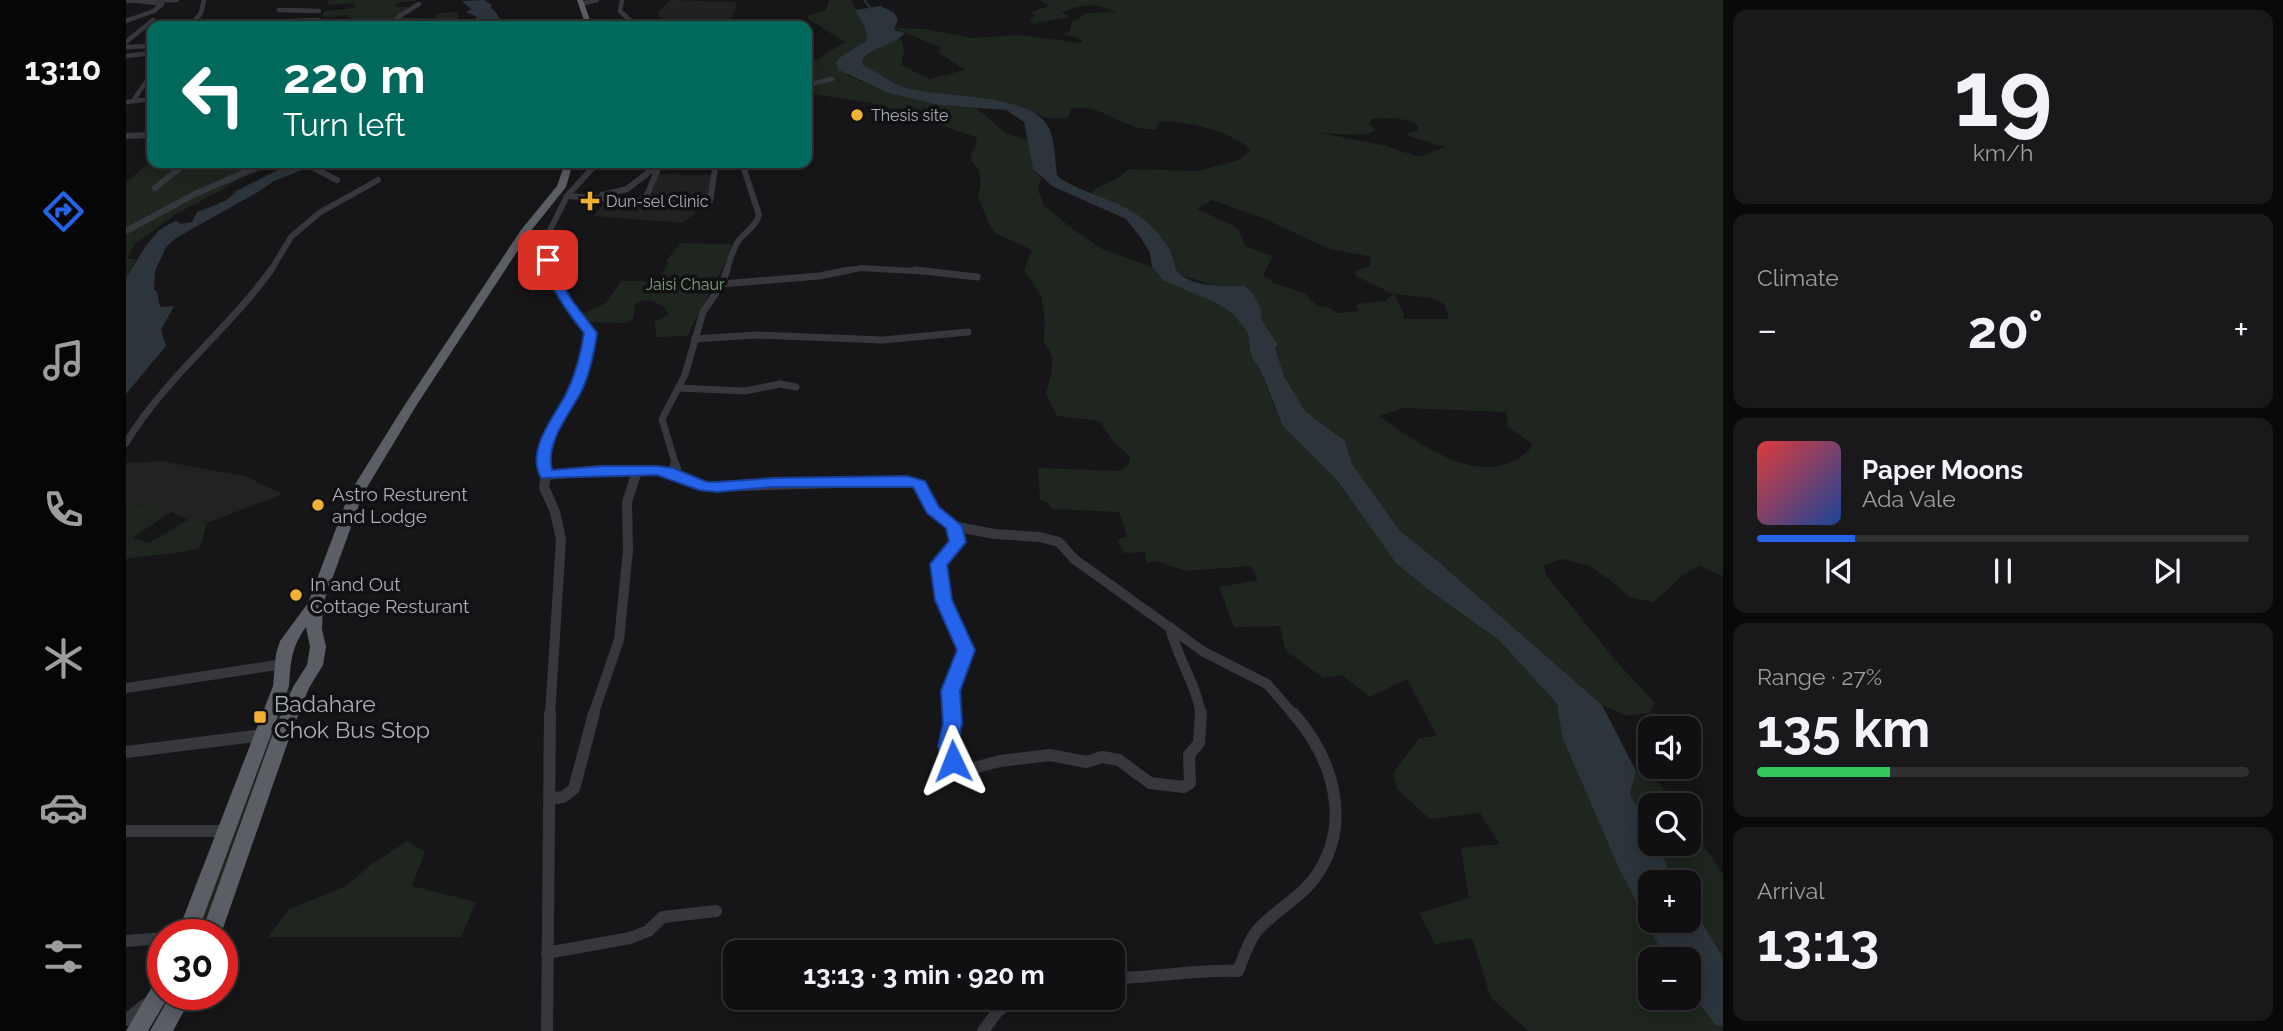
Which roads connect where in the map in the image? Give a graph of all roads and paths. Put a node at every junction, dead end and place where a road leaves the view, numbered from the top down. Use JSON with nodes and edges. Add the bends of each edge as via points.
{"nodes":[{"id":1,"x":177,"y":0,"type":"edge"},
{"id":2,"x":204,"y":0,"type":"edge"},
{"id":3,"x":325,"y":0,"type":"edge"},
{"id":4,"x":597,"y":0,"type":"edge"},
{"id":5,"x":622,"y":0,"type":"edge"},
{"id":6,"x":126,"y":1,"type":"edge"},
{"id":7,"x":140,"y":1,"type":"edge"},
{"id":8,"x":285,"y":2,"type":"dead end"},
{"id":9,"x":581,"y":2,"type":"edge"},
{"id":10,"x":419,"y":4,"type":"dead end"},
{"id":11,"x":319,"y":10,"type":"junction"},
{"id":12,"x":126,"y":21,"type":"edge"},
{"id":13,"x":195,"y":21,"type":"edge"},
{"id":14,"x":317,"y":21,"type":"edge"},
{"id":15,"x":396,"y":21,"type":"edge"},
{"id":16,"x":587,"y":21,"type":"edge"},
{"id":17,"x":631,"y":21,"type":"edge"},
{"id":18,"x":147,"y":25,"type":"edge"},
{"id":19,"x":140,"y":31,"type":"junction"},
{"id":20,"x":147,"y":31,"type":"edge"},
{"id":21,"x":126,"y":45,"type":"edge"},
{"id":22,"x":147,"y":46,"type":"edge"},
{"id":23,"x":147,"y":53,"type":"edge"},
{"id":24,"x":126,"y":55,"type":"edge"},
{"id":25,"x":832,"y":79,"type":"dead end"},
{"id":26,"x":147,"y":80,"type":"edge"},
{"id":27,"x":812,"y":84,"type":"edge"},
{"id":28,"x":147,"y":100,"type":"edge"},
{"id":29,"x":133,"y":101,"type":"junction"},
{"id":30,"x":126,"y":102,"type":"edge"},
{"id":31,"x":147,"y":135,"type":"edge"},
{"id":32,"x":126,"y":136,"type":"edge"},
{"id":33,"x":180,"y":168,"type":"edge"},
{"id":34,"x":255,"y":168,"type":"edge"},
{"id":35,"x":316,"y":168,"type":"edge"},
{"id":36,"x":567,"y":168,"type":"edge"},
{"id":37,"x":592,"y":168,"type":"edge"},
{"id":38,"x":652,"y":168,"type":"edge"},
{"id":39,"x":655,"y":168,"type":"edge"},
{"id":40,"x":715,"y":168,"type":"edge"},
{"id":41,"x":744,"y":168,"type":"edge"},
{"id":42,"x":337,"y":180,"type":"dead end"},
{"id":43,"x":377,"y":180,"type":"dead end"},
{"id":44,"x":155,"y":188,"type":"dead end"},
{"id":45,"x":567,"y":195,"type":"junction"},
{"id":46,"x":597,"y":197,"type":"junction"},
{"id":47,"x":646,"y":198,"type":"junction"},
{"id":48,"x":126,"y":231,"type":"edge"},
{"id":49,"x":523,"y":236,"type":"junction"},
{"id":50,"x":545,"y":239,"type":"junction"},
{"id":51,"x":977,"y":277,"type":"dead end"},
{"id":52,"x":722,"y":284,"type":"junction"},
{"id":53,"x":968,"y":332,"type":"dead end"},
{"id":54,"x":695,"y":338,"type":"junction"},
{"id":55,"x":796,"y":387,"type":"dead end"},
{"id":56,"x":678,"y":388,"type":"junction"},
{"id":57,"x":126,"y":443,"type":"edge"},
{"id":58,"x":642,"y":470,"type":"junction"},
{"id":59,"x":668,"y":472,"type":"junction"},
{"id":60,"x":546,"y":475,"type":"junction"},
{"id":61,"x":954,"y":526,"type":"junction"},
{"id":62,"x":315,"y":604,"type":"junction"},
{"id":63,"x":1170,"y":627,"type":"junction"},
{"id":64,"x":283,"y":664,"type":"junction"},
{"id":65,"x":126,"y":688,"type":"edge"},
{"id":66,"x":263,"y":734,"type":"junction"},
{"id":67,"x":126,"y":752,"type":"edge"},
{"id":68,"x":549,"y":799,"type":"junction"},
{"id":69,"x":126,"y":831,"type":"edge"},
{"id":70,"x":226,"y":831,"type":"junction"},
{"id":71,"x":716,"y":911,"type":"dead end"},
{"id":72,"x":193,"y":919,"type":"edge"},
{"id":73,"x":216,"y":919,"type":"edge"},
{"id":74,"x":147,"y":940,"type":"edge"},
{"id":75,"x":126,"y":942,"type":"edge"},
{"id":76,"x":547,"y":953,"type":"junction"},
{"id":77,"x":1125,"y":978,"type":"edge"},
{"id":78,"x":147,"y":1004,"type":"edge"},
{"id":79,"x":173,"y":1010,"type":"edge"},
{"id":80,"x":1000,"y":1010,"type":"edge"},
{"id":81,"x":129,"y":1023,"type":"edge"},
{"id":82,"x":161,"y":1031,"type":"edge"},
{"id":83,"x":547,"y":1031,"type":"edge"},
{"id":84,"x":983,"y":1031,"type":"edge"}],
"edges":[{"from":1,"to":7,"type":"street"},
{"from":2,"to":13,"type":"street"},
{"from":3,"to":11,"type":"street"},
{"from":4,"to":9,"type":"street"},
{"from":5,"to":17,"type":"street","via":[[620,11]]},
{"from":6,"to":7,"type":"street"},
{"from":7,"to":12,"type":"street","via":[[162,4]]},
{"from":8,"to":11,"type":"street","via":[[279,10]]},
{"from":9,"to":16,"type":"highway"},
{"from":10,"to":15,"type":"street"},
{"from":11,"to":14,"type":"street"},
{"from":18,"to":19,"type":"street"},
{"from":19,"to":20,"type":"street"},
{"from":19,"to":21,"type":"street"},
{"from":21,"to":22,"type":"street"},
{"from":23,"to":24,"type":"street"},
{"from":25,"to":27,"type":"street"},
{"from":26,"to":29,"type":"street"},
{"from":28,"to":29,"type":"street"},
{"from":29,"to":30,"type":"street"},
{"from":31,"to":32,"type":"street"},
{"from":33,"to":44,"type":"street"},
{"from":34,"to":48,"type":"street"},
{"from":35,"to":42,"type":"street"},
{"from":36,"to":49,"type":"highway","via":[[561,187]]},
{"from":37,"to":45,"type":"street"},
{"from":38,"to":46,"type":"street","via":[[627,189]]},
{"from":39,"to":47,"type":"street"},
{"from":40,"to":47,"type":"street","via":[[710,201]]},
{"from":41,"to":52,"type":"street","via":[[759,215],[735,246]]},
{"from":43,"to":57,"type":"street","via":[[319,213],[291,237],[242,309],[167,386]]},
{"from":45,"to":46,"type":"street"},
{"from":45,"to":50,"type":"street"},
{"from":46,"to":47,"type":"street"},
{"from":49,"to":50,"type":"street"},
{"from":49,"to":62,"type":"highway","via":[[356,494]]},
{"from":50,"to":60,"type":"street","via":[[545,255],[555,282],[591,333],[574,391],[551,430],[543,463]]},
{"from":51,"to":52,"type":"street","via":[[861,268]]},
{"from":52,"to":54,"type":"street","via":[[703,312]]},
{"from":53,"to":54,"type":"street","via":[[883,340],[757,335]]},
{"from":54,"to":56,"type":"street"},
{"from":55,"to":56,"type":"street","via":[[780,384],[758,391]]},
{"from":56,"to":59,"type":"street","via":[[662,419],[674,448],[676,468]]},
{"from":58,"to":59,"type":"street"},
{"from":58,"to":60,"type":"street"},
{"from":58,"to":68,"type":"street","via":[[636,474],[627,502],[628,550],[619,640],[574,789]]},
{"from":59,"to":61,"type":"street","via":[[705,487],[907,481],[919,484],[932,510]]},
{"from":60,"to":68,"type":"street","via":[[544,487],[561,539],[550,688]]},
{"from":61,"to":63,"type":"street","via":[[1059,542],[1074,559]]},
{"from":61,"to":63,"type":"street","via":[[958,542],[939,564],[940,588],[966,650],[950,691],[953,723],[947,747],[953,761],[970,769],[1050,755],[1086,762],[1102,757],[1119,760],[1150,783],[1184,787],[1190,783],[1189,755],[1199,743],[1201,713],[1194,683],[1176,653]]},
{"from":62,"to":64,"type":"highway","via":[[292,633]]},
{"from":62,"to":73,"type":"highway","via":[[315,665],[282,733]]},
{"from":63,"to":77,"type":"street","via":[[1204,652],[1267,684],[1301,722],[1333,780],[1335,830],[1331,849],[1315,878],[1255,933],[1238,971]]},
{"from":64,"to":65,"type":"street"},
{"from":64,"to":66,"type":"highway","via":[[281,686]]},
{"from":66,"to":67,"type":"street"},
{"from":66,"to":70,"type":"highway"},
{"from":68,"to":76,"type":"street"},
{"from":69,"to":70,"type":"street"},
{"from":70,"to":72,"type":"highway"},
{"from":71,"to":76,"type":"street","via":[[663,917],[648,931],[630,938]]},
{"from":74,"to":75,"type":"street"},
{"from":76,"to":83,"type":"street"},
{"from":78,"to":81,"type":"highway"},
{"from":79,"to":82,"type":"highway"},
{"from":80,"to":84,"type":"street"}]}
